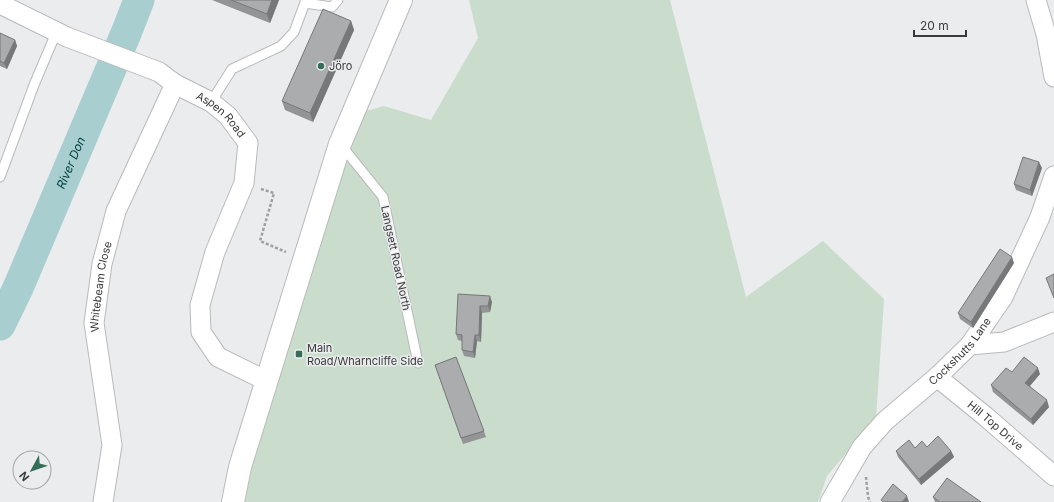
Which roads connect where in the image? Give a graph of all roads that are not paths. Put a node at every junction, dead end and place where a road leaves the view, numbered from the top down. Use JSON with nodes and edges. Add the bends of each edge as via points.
{"nodes":[{"id":1,"x":338,"y":0,"type":"edge"},
{"id":2,"x":401,"y":0,"type":"edge"},
{"id":3,"x":1036,"y":0,"type":"edge"},
{"id":4,"x":306,"y":1,"type":"edge"},
{"id":5,"x":0,"y":4,"type":"edge"},
{"id":6,"x":61,"y":35,"type":"junction"},
{"id":7,"x":1054,"y":77,"type":"edge"},
{"id":8,"x":175,"y":84,"type":"junction"},
{"id":9,"x":211,"y":102,"type":"junction"},
{"id":10,"x":340,"y":144,"type":"junction"},
{"id":11,"x":1054,"y":176,"type":"edge"},
{"id":12,"x":0,"y":177,"type":"edge"},
{"id":13,"x":1054,"y":322,"type":"edge"},
{"id":14,"x":970,"y":344,"type":"junction"},
{"id":15,"x":418,"y":362,"type":"dead end"},
{"id":16,"x":937,"y":377,"type":"junction"},
{"id":17,"x":267,"y":381,"type":"junction"},
{"id":18,"x":1054,"y":476,"type":"edge"},
{"id":19,"x":103,"y":502,"type":"edge"},
{"id":20,"x":233,"y":502,"type":"edge"},
{"id":21,"x":830,"y":502,"type":"edge"}],
"edges":[{"from":1,"to":4,"type":"lane","via":[[332,7]]},
{"from":2,"to":10,"type":"main road"},
{"from":3,"to":7,"type":"street"},
{"from":4,"to":9,"type":"lane","via":[[294,32],[281,46],[232,69]]},
{"from":5,"to":6,"type":"street","name":"Aspen Road"},
{"from":6,"to":8,"type":"street","name":"Aspen Road","via":[[159,72]]},
{"from":6,"to":12,"type":"lane","via":[[34,85]]},
{"from":8,"to":9,"type":"street","name":"Aspen Road"},
{"from":8,"to":19,"type":"street","name":"Whitebeam Close","via":[[116,211],[102,264],[94,323],[112,445]]},
{"from":9,"to":17,"type":"street","name":"Aspen Road","via":[[228,116],[248,144],[244,183],[215,252],[200,305],[201,332],[218,357]]},
{"from":10,"to":15,"type":"lane","name":"Langsett Road North","via":[[383,197]]},
{"from":10,"to":17,"type":"main road"},
{"from":11,"to":14,"type":"street","name":"Cockshutts Lane","via":[[1040,217],[1003,297]]},
{"from":13,"to":14,"type":"street","via":[[1004,342]]},
{"from":14,"to":16,"type":"street","name":"Cockshutts Lane"},
{"from":16,"to":18,"type":"street","name":"Hill Top Drive"},
{"from":16,"to":21,"type":"street","name":"Cockshutts Lane","via":[[886,421],[862,447]]},
{"from":17,"to":20,"type":"main road","via":[[240,467]]}]}
